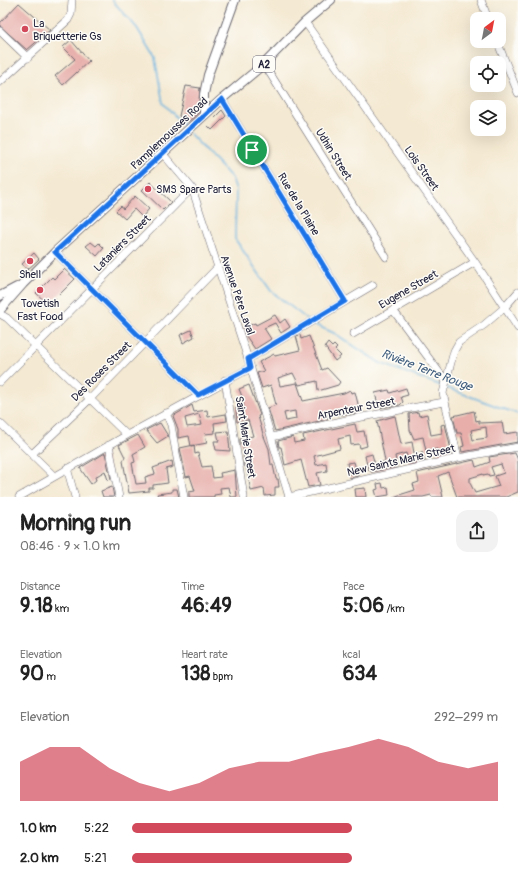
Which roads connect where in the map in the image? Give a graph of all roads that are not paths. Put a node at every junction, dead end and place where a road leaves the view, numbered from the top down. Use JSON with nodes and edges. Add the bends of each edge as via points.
{"nodes":[{"id":1,"x":72,"y":0,"type":"edge"},
{"id":2,"x":235,"y":0,"type":"edge"},
{"id":3,"x":331,"y":0,"type":"edge"},
{"id":4,"x":481,"y":0,"type":"edge"},
{"id":5,"x":485,"y":12,"type":"edge"},
{"id":6,"x":305,"y":22,"type":"junction"},
{"id":7,"x":0,"y":31,"type":"edge"},
{"id":8,"x":500,"y":48,"type":"edge"},
{"id":9,"x":28,"y":58,"type":"junction"},
{"id":10,"x":264,"y":64,"type":"junction"},
{"id":11,"x":0,"y":82,"type":"edge"},
{"id":12,"x":518,"y":93,"type":"edge"},
{"id":13,"x":222,"y":99,"type":"junction"},
{"id":14,"x":204,"y":115,"type":"junction"},
{"id":15,"x":163,"y":154,"type":"junction"},
{"id":16,"x":192,"y":188,"type":"junction"},
{"id":17,"x":55,"y":252,"type":"junction"},
{"id":18,"x":386,"y":257,"type":"dead end"},
{"id":19,"x":475,"y":262,"type":"junction"},
{"id":20,"x":217,"y":268,"type":"junction"},
{"id":21,"x":23,"y":284,"type":"junction"},
{"id":22,"x":372,"y":285,"type":"dead end"},
{"id":23,"x":91,"y":289,"type":"junction"},
{"id":24,"x":518,"y":292,"type":"edge"},
{"id":25,"x":0,"y":296,"type":"edge"},
{"id":26,"x":345,"y":301,"type":"junction"},
{"id":27,"x":504,"y":308,"type":"junction"},
{"id":28,"x":393,"y":310,"type":"junction"},
{"id":29,"x":0,"y":311,"type":"edge"},
{"id":30,"x":518,"y":328,"type":"edge"},
{"id":31,"x":353,"y":334,"type":"dead end"},
{"id":32,"x":145,"y":342,"type":"junction"},
{"id":33,"x":36,"y":346,"type":"junction"},
{"id":34,"x":248,"y":359,"type":"junction"},
{"id":35,"x":250,"y":368,"type":"junction"},
{"id":36,"x":225,"y":380,"type":"junction"},
{"id":37,"x":0,"y":382,"type":"edge"},
{"id":38,"x":444,"y":386,"type":"junction"},
{"id":39,"x":198,"y":395,"type":"junction"},
{"id":40,"x":90,"y":399,"type":"junction"},
{"id":41,"x":444,"y":402,"type":"junction"},
{"id":42,"x":166,"y":413,"type":"junction"},
{"id":43,"x":0,"y":423,"type":"edge"},
{"id":44,"x":126,"y":434,"type":"junction"},
{"id":45,"x":272,"y":437,"type":"junction"},
{"id":46,"x":109,"y":445,"type":"junction"},
{"id":47,"x":517,"y":449,"type":"edge"},
{"id":48,"x":32,"y":454,"type":"junction"},
{"id":49,"x":458,"y":458,"type":"junction"},
{"id":50,"x":67,"y":468,"type":"junction"},
{"id":51,"x":54,"y":476,"type":"junction"},
{"id":52,"x":19,"y":497,"type":"edge"},
{"id":53,"x":75,"y":497,"type":"edge"},
{"id":54,"x":119,"y":497,"type":"edge"},
{"id":55,"x":184,"y":497,"type":"edge"},
{"id":56,"x":244,"y":497,"type":"edge"},
{"id":57,"x":289,"y":497,"type":"edge"}],
"edges":[{"from":1,"to":9,"type":"street","via":[[68,20]]},
{"from":2,"to":14,"type":"main road","via":[[208,75],[204,94]]},
{"from":3,"to":6,"type":"main road","name":"Pamplemousses Road","number":"A2"},
{"from":4,"to":5,"type":"street"},
{"from":6,"to":10,"type":"main road","name":"Pamplemousses Road","number":"A2"},
{"from":6,"to":19,"type":"street","name":"Lois Street"},
{"from":7,"to":9,"type":"street"},
{"from":8,"to":12,"type":"street"},
{"from":9,"to":11,"type":"street"},
{"from":10,"to":13,"type":"main road","name":"Pamplemousses Road","number":"A2"},
{"from":10,"to":18,"type":"street","name":"Udhin Street"},
{"from":13,"to":14,"type":"main road","name":"Pamplemousses Road","number":"A2"},
{"from":13,"to":26,"type":"street","name":"Rue de la Plaine"},
{"from":14,"to":15,"type":"main road","name":"Pamplemousses Road","number":"A2"},
{"from":15,"to":16,"type":"street","name":"Avenue Père Laval"},
{"from":15,"to":17,"type":"main road","name":"Pamplemousses Road","number":"A2"},
{"from":16,"to":20,"type":"street","name":"Avenue Père Laval"},
{"from":16,"to":23,"type":"street","name":"Lataniers Street"},
{"from":17,"to":21,"type":"main road","name":"Pamplemousses Road","number":"A2"},
{"from":17,"to":23,"type":"street"},
{"from":19,"to":27,"type":"street","name":"Lois Street"},
{"from":19,"to":28,"type":"street","name":"Eugene Street"},
{"from":20,"to":32,"type":"street","name":"Des Roses Street"},
{"from":20,"to":34,"type":"street","name":"Avenue Père Laval"},
{"from":21,"to":25,"type":"main road","name":"Pamplemousses Road","number":"A2"},
{"from":21,"to":29,"type":"main road","name":"Pamplemousses Road","number":"A2"},
{"from":22,"to":26,"type":"street"},
{"from":23,"to":32,"type":"street"},
{"from":23,"to":33,"type":"street","name":"Lataniers Street"},
{"from":24,"to":27,"type":"street"},
{"from":26,"to":34,"type":"street"},
{"from":27,"to":30,"type":"street","name":"Lois Street"},
{"from":27,"to":38,"type":"street","via":[[459,342]]},
{"from":28,"to":31,"type":"street","name":"Eugene Street"},
{"from":28,"to":38,"type":"street"},
{"from":29,"to":33,"type":"street"},
{"from":32,"to":39,"type":"street"},
{"from":32,"to":40,"type":"street","name":"Des Roses Street"},
{"from":33,"to":37,"type":"street","name":"Lataniers Street"},
{"from":33,"to":40,"type":"street"},
{"from":34,"to":35,"type":"street","name":"Avenue Père Laval"},
{"from":35,"to":36,"type":"street"},
{"from":35,"to":45,"type":"street","name":"Avenue Père Laval"},
{"from":36,"to":39,"type":"street"},
{"from":36,"to":56,"type":"street","name":"Saint Marie Street"},
{"from":38,"to":41,"type":"street"},
{"from":39,"to":42,"type":"street"},
{"from":40,"to":44,"type":"street"},
{"from":40,"to":48,"type":"street","name":"Des Roses Street"},
{"from":41,"to":45,"type":"street","name":"Arpenteur Street"},
{"from":41,"to":49,"type":"street"},
{"from":42,"to":44,"type":"street"},
{"from":42,"to":55,"type":"street","via":[[171,425]]},
{"from":43,"to":48,"type":"street"},
{"from":44,"to":46,"type":"street"},
{"from":45,"to":57,"type":"street","name":"Avenue Père Laval"},
{"from":46,"to":50,"type":"street"},
{"from":46,"to":54,"type":"street"},
{"from":47,"to":49,"type":"street","name":"New Saints Marie Street"},
{"from":48,"to":51,"type":"street"},
{"from":49,"to":57,"type":"street","name":"New Saints Marie Street"},
{"from":50,"to":51,"type":"street"},
{"from":50,"to":53,"type":"street"},
{"from":51,"to":52,"type":"street"}]}
